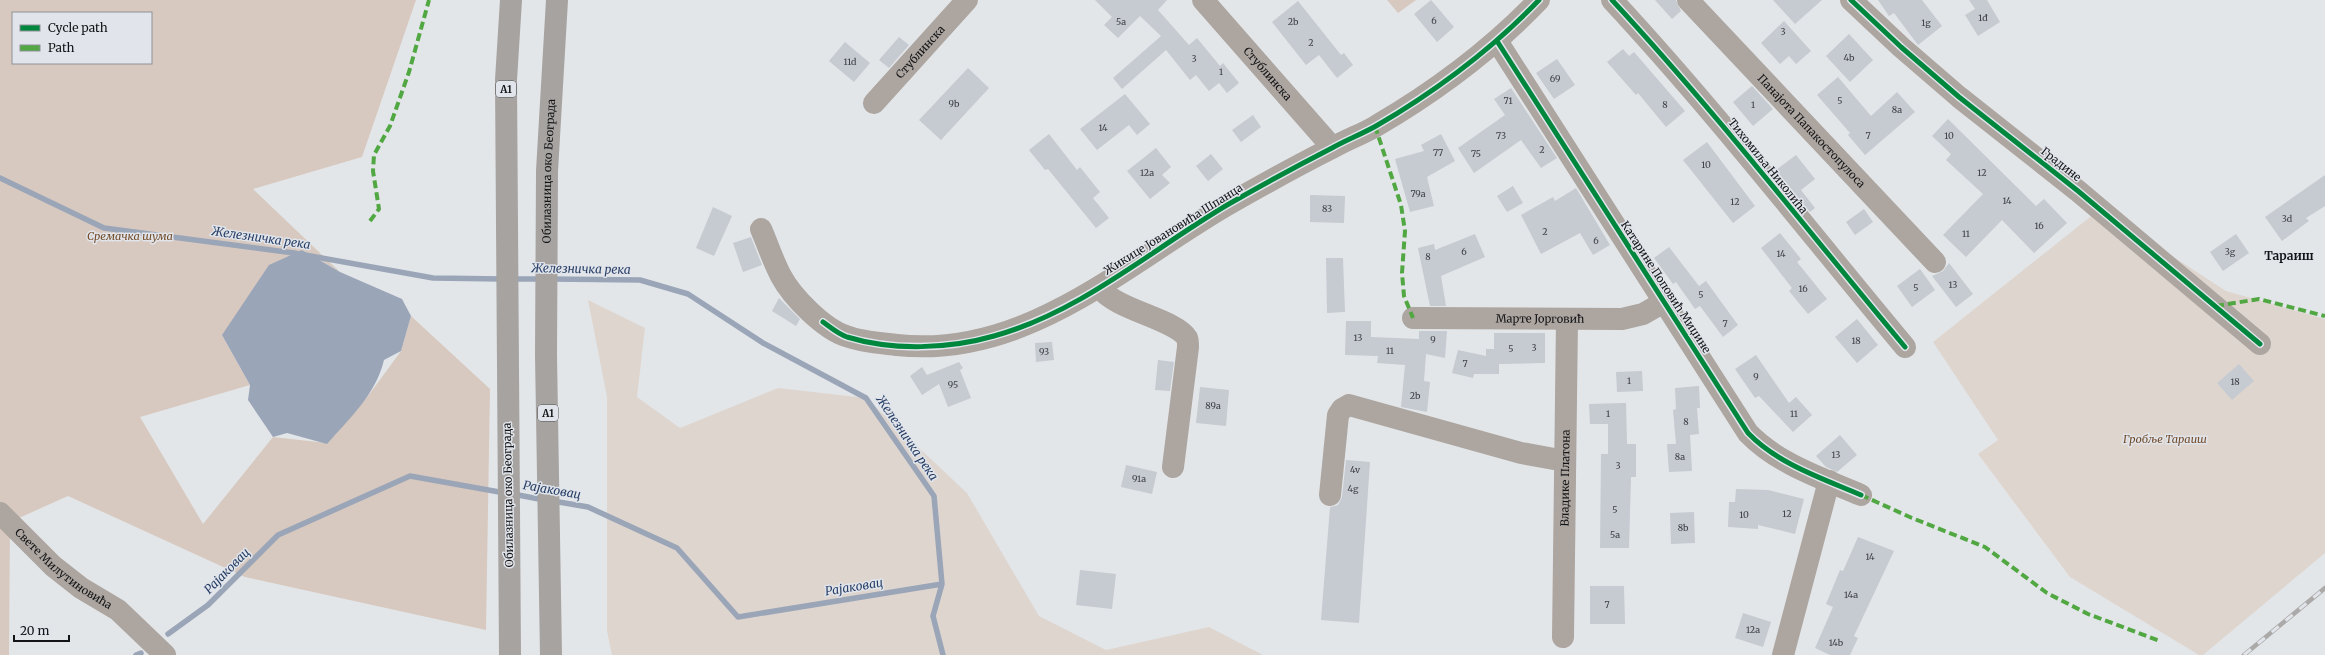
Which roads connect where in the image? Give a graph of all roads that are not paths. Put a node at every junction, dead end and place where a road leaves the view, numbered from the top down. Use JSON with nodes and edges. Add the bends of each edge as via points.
{"nodes":[{"id":1,"x":512,"y":0,"type":"edge"},
{"id":2,"x":557,"y":0,"type":"edge"},
{"id":3,"x":967,"y":0,"type":"edge"},
{"id":4,"x":1203,"y":0,"type":"edge"},
{"id":5,"x":1539,"y":0,"type":"edge"},
{"id":6,"x":1612,"y":0,"type":"edge"},
{"id":7,"x":1688,"y":0,"type":"edge"},
{"id":8,"x":1851,"y":0,"type":"edge"},
{"id":9,"x":1497,"y":41,"type":"junction"},
{"id":10,"x":874,"y":103,"type":"dead end"},
{"id":11,"x":1332,"y":148,"type":"junction"},
{"id":12,"x":761,"y":229,"type":"dead end"},
{"id":13,"x":1935,"y":262,"type":"dead end"},
{"id":14,"x":1099,"y":287,"type":"junction"},
{"id":15,"x":1664,"y":302,"type":"junction"},
{"id":16,"x":1413,"y":318,"type":"dead end"},
{"id":17,"x":1567,"y":320,"type":"junction"},
{"id":18,"x":2260,"y":344,"type":"dead end"},
{"id":19,"x":1905,"y":347,"type":"dead end"},
{"id":20,"x":1565,"y":461,"type":"junction"},
{"id":21,"x":1173,"y":467,"type":"dead end"},
{"id":22,"x":1829,"y":481,"type":"junction"},
{"id":23,"x":1330,"y":495,"type":"dead end"},
{"id":24,"x":1861,"y":495,"type":"dead end"},
{"id":25,"x":0,"y":513,"type":"edge"},
{"id":26,"x":1563,"y":637,"type":"dead end"},
{"id":27,"x":165,"y":655,"type":"edge"},
{"id":28,"x":510,"y":655,"type":"edge"},
{"id":29,"x":551,"y":655,"type":"edge"},
{"id":30,"x":1783,"y":655,"type":"edge"}],
"edges":[{"from":1,"to":28,"type":"highway","name":"Обилазница око Београда","number":"A1","via":[[506,80]]},
{"from":2,"to":29,"type":"highway","name":"Обилазница око Београда","number":"A1","via":[[547,171],[546,355]]},
{"from":3,"to":10,"type":"street","name":"Стублинска"},
{"from":4,"to":11,"type":"street","name":"Стублинска"},
{"from":5,"to":9,"type":"street","name":"Жикице Јовановића Шпанца"},
{"from":6,"to":19,"type":"street","name":"Тихомиља Николића","via":[[1659,50]]},
{"from":7,"to":13,"type":"street","name":"Панајота Папакостопулоса"},
{"from":8,"to":18,"type":"street","name":"Градине","via":[[1959,98],[2078,191]]},
{"from":9,"to":11,"type":"street","name":"Жикице Јовановића Шпанца","via":[[1443,84],[1375,126]]},
{"from":9,"to":15,"type":"street","name":"Катарине Поповић Миџине"},
{"from":11,"to":14,"type":"street","name":"Жикице Јовановића Шпанца","via":[[1226,206]]},
{"from":12,"to":14,"type":"street","name":"Жикице Јовановића Шпанца","via":[[782,279],[797,297],[823,322],[847,337],[870,342],[920,347],[970,342],[1024,326]]},
{"from":14,"to":21,"type":"street","via":[[1110,299],[1178,329],[1187,338]]},
{"from":15,"to":17,"type":"street","name":"Марте Јорговић","via":[[1643,314],[1622,319]]},
{"from":15,"to":22,"type":"street","name":"Катарине Поповић Миџине","via":[[1748,433],[1765,450],[1780,459]]},
{"from":16,"to":17,"type":"street","name":"Марте Јорговић"},
{"from":17,"to":20,"type":"street","name":"Владике Платона"},
{"from":20,"to":23,"type":"street","via":[[1521,453],[1350,405],[1342,409],[1338,415]]},
{"from":20,"to":26,"type":"street","name":"Владике Платона"},
{"from":22,"to":24,"type":"street","name":"Катарине Поповић Миџине"},
{"from":22,"to":30,"type":"street"},
{"from":25,"to":27,"type":"street","name":"Свете Милутиновића","via":[[53,566],[81,588],[118,610]]}]}
